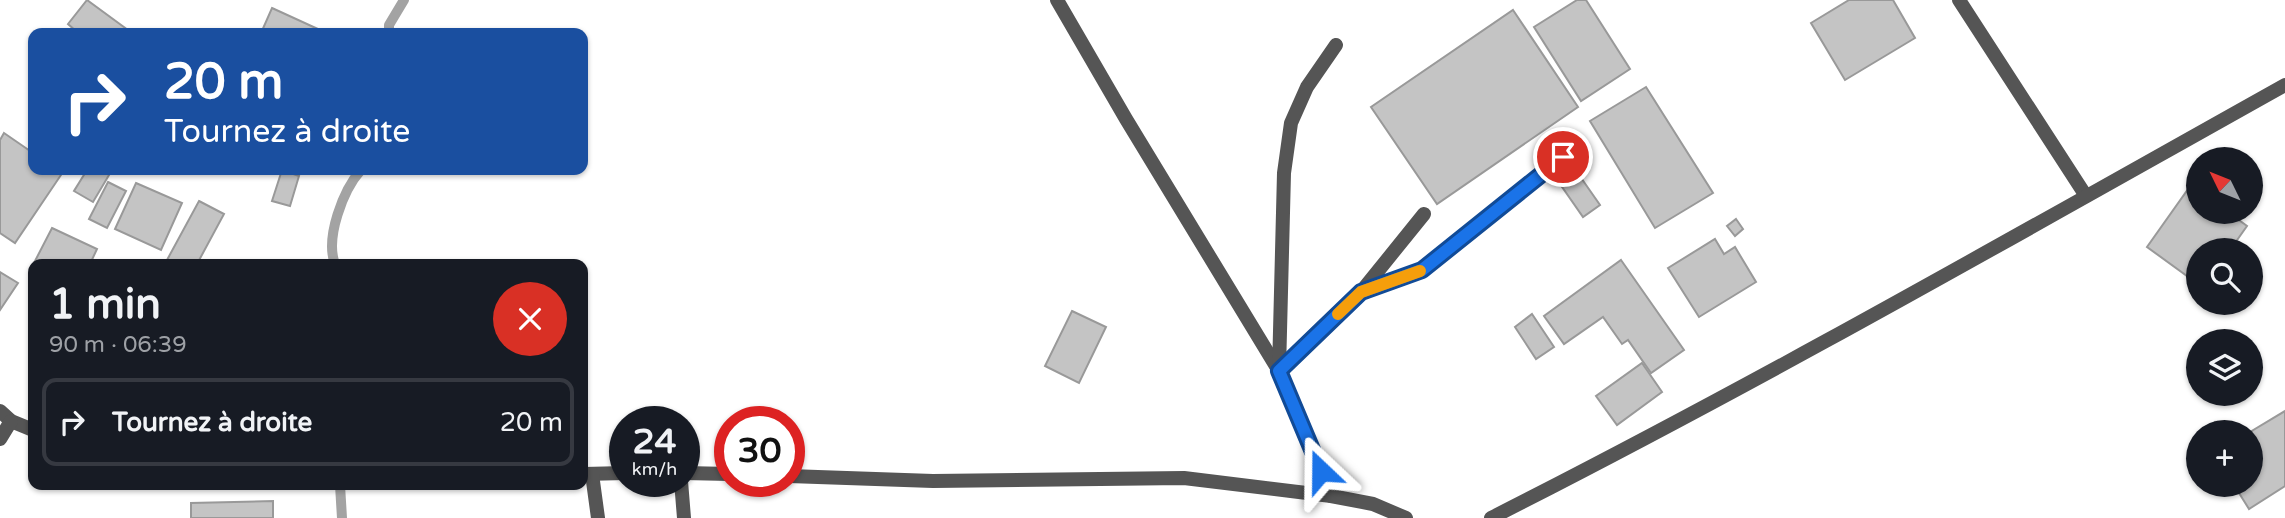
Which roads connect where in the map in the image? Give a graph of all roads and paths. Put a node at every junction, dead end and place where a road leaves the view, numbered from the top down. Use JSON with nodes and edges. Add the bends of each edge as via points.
{"nodes":[{"id":1,"x":1057,"y":0,"type":"edge"},
{"id":2,"x":1959,"y":0,"type":"edge"},
{"id":3,"x":1336,"y":45,"type":"dead end"},
{"id":4,"x":2285,"y":85,"type":"edge"},
{"id":5,"x":1563,"y":157,"type":"dead end"},
{"id":6,"x":2086,"y":196,"type":"junction"},
{"id":7,"x":1424,"y":214,"type":"dead end"},
{"id":8,"x":1361,"y":292,"type":"junction"},
{"id":9,"x":1279,"y":371,"type":"junction"},
{"id":10,"x":6,"y":416,"type":"edge"},
{"id":11,"x":28,"y":427,"type":"edge"},
{"id":12,"x":0,"y":439,"type":"edge"},
{"id":13,"x":609,"y":473,"type":"edge"},
{"id":14,"x":588,"y":474,"type":"edge"},
{"id":15,"x":805,"y":477,"type":"edge"},
{"id":16,"x":1331,"y":496,"type":"junction"},
{"id":17,"x":682,"y":497,"type":"edge"},
{"id":18,"x":598,"y":518,"type":"edge"},
{"id":19,"x":684,"y":518,"type":"edge"},
{"id":20,"x":1406,"y":518,"type":"edge"},
{"id":21,"x":1492,"y":518,"type":"edge"}],
"edges":[{"from":1,"to":9,"type":"street"},
{"from":2,"to":6,"type":"street"},
{"from":3,"to":9,"type":"street","via":[[1307,87],[1291,123],[1283,187]]},
{"from":4,"to":6,"type":"street"},
{"from":5,"to":8,"type":"street","via":[[1422,270]]},
{"from":6,"to":21,"type":"street","via":[[1870,319]]},
{"from":7,"to":8,"type":"street"},
{"from":8,"to":9,"type":"street"},
{"from":9,"to":16,"type":"street"},
{"from":10,"to":11,"type":"street"},
{"from":10,"to":12,"type":"street"},
{"from":13,"to":14,"type":"street"},
{"from":14,"to":18,"type":"street"},
{"from":15,"to":16,"type":"street","via":[[933,481],[1184,478]]},
{"from":16,"to":20,"type":"street","via":[[1373,504]]},
{"from":17,"to":19,"type":"street"}]}
